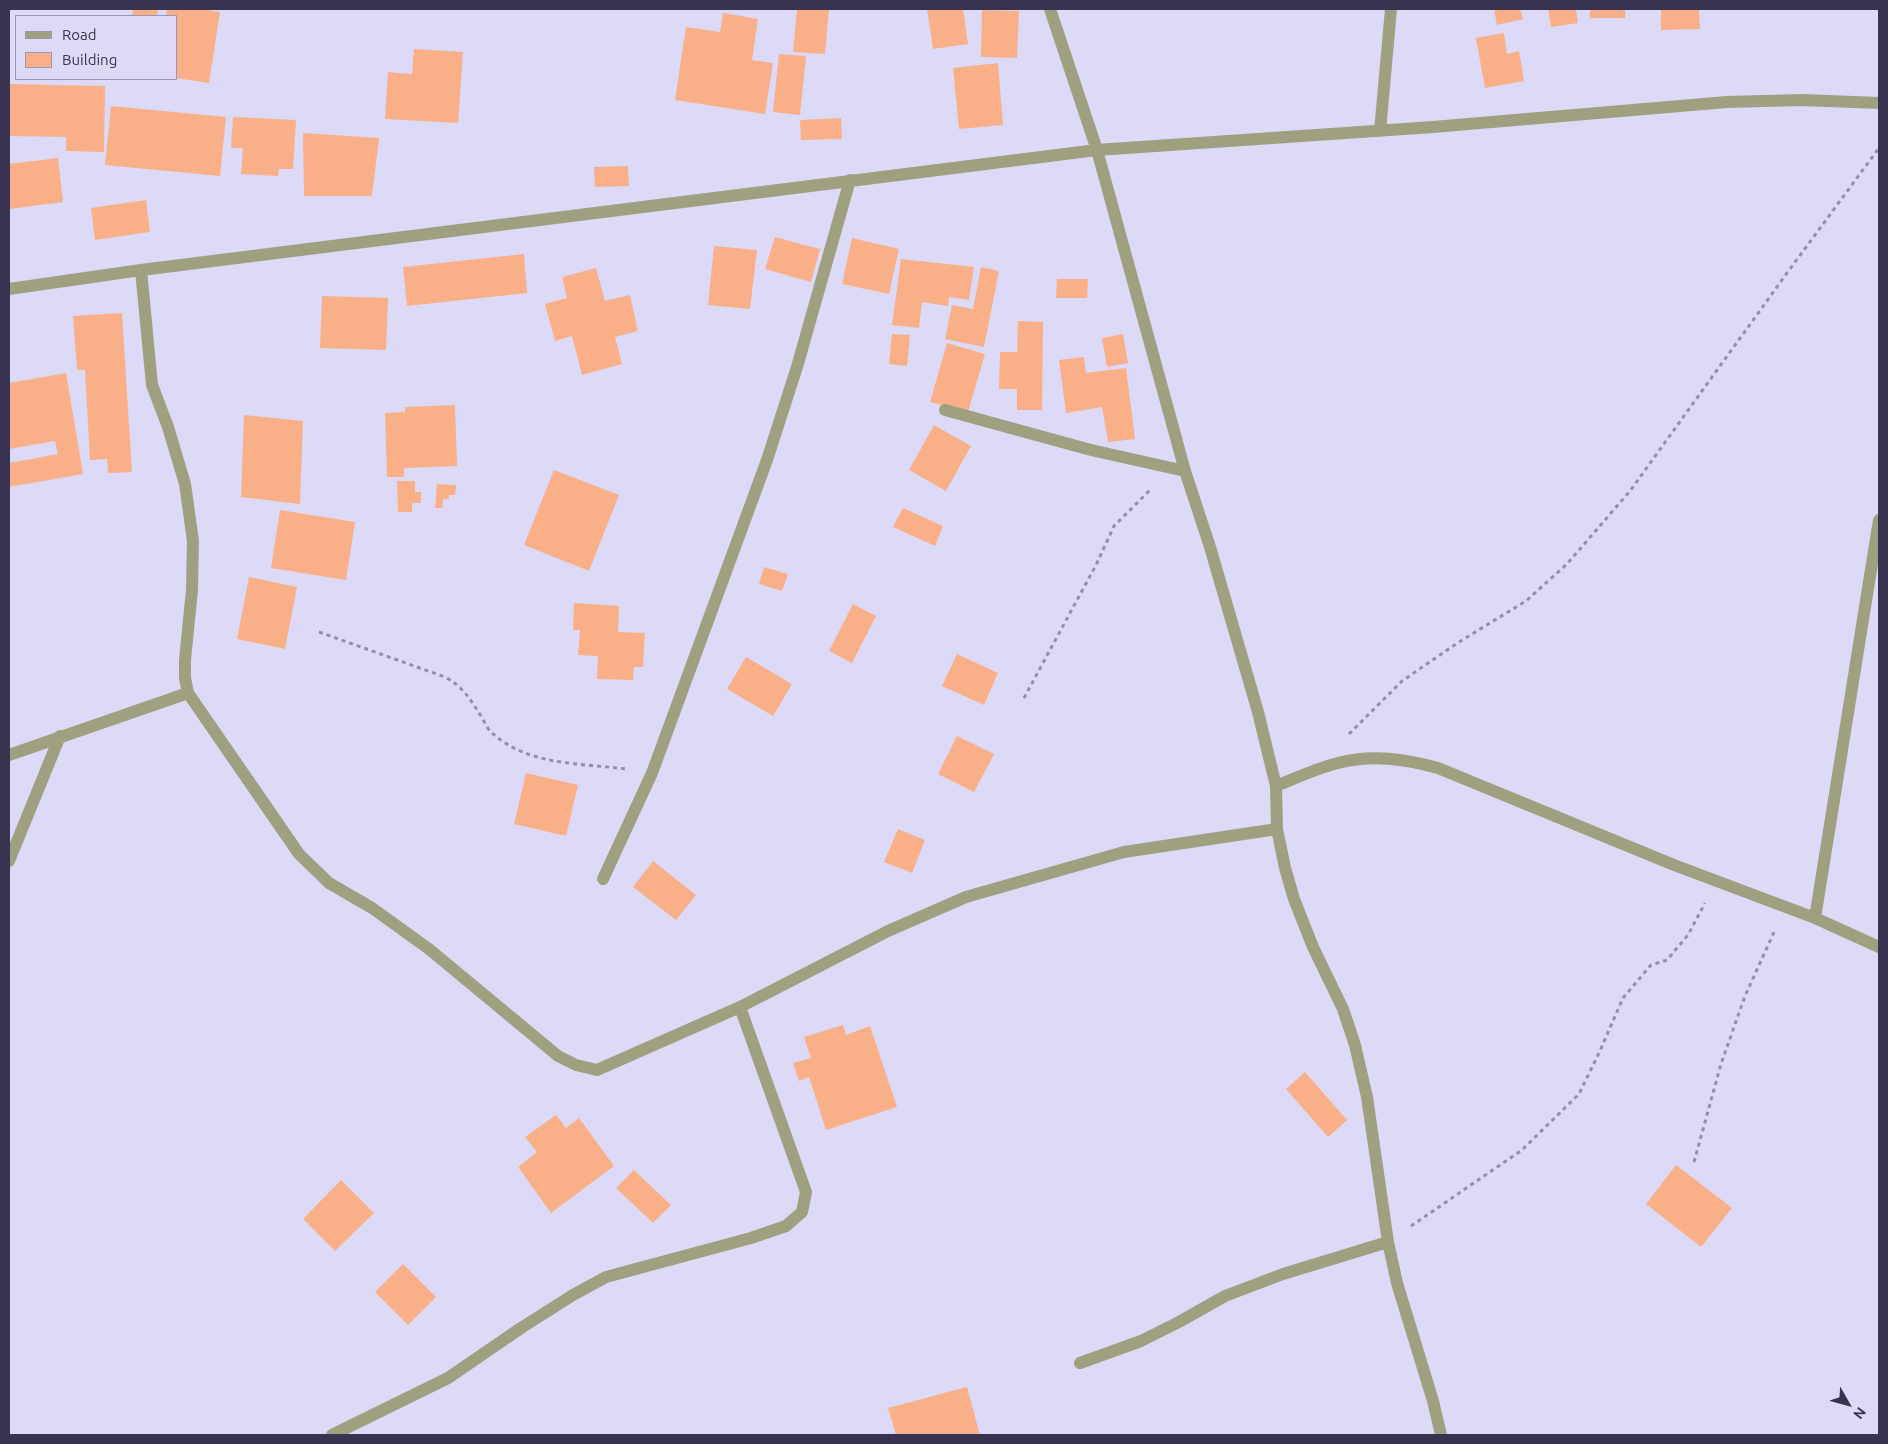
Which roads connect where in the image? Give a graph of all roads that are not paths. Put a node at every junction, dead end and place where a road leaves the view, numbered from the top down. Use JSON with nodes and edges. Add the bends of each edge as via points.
{"nodes":[{"id":1,"x":1050,"y":9,"type":"edge"},
{"id":2,"x":1391,"y":9,"type":"edge"},
{"id":3,"x":1879,"y":103,"type":"edge"},
{"id":4,"x":1380,"y":131,"type":"junction"},
{"id":5,"x":1097,"y":150,"type":"junction"},
{"id":6,"x":850,"y":180,"type":"junction"},
{"id":7,"x":142,"y":270,"type":"junction"},
{"id":8,"x":9,"y":289,"type":"edge"},
{"id":9,"x":945,"y":410,"type":"dead end"},
{"id":10,"x":1184,"y":471,"type":"junction"},
{"id":11,"x":1879,"y":520,"type":"edge"},
{"id":12,"x":188,"y":693,"type":"junction"},
{"id":13,"x":60,"y":736,"type":"junction"},
{"id":14,"x":9,"y":755,"type":"edge"},
{"id":15,"x":1276,"y":786,"type":"junction"},
{"id":16,"x":1277,"y":829,"type":"junction"},
{"id":17,"x":9,"y":861,"type":"edge"},
{"id":18,"x":603,"y":879,"type":"dead end"},
{"id":19,"x":1815,"y":918,"type":"junction"},
{"id":20,"x":1879,"y":947,"type":"edge"},
{"id":21,"x":740,"y":1007,"type":"junction"},
{"id":22,"x":1388,"y":1242,"type":"junction"},
{"id":23,"x":1080,"y":1364,"type":"dead end"},
{"id":24,"x":332,"y":1435,"type":"edge"},
{"id":25,"x":1441,"y":1435,"type":"edge"}],
"edges":[{"from":1,"to":5,"type":"street"},
{"from":2,"to":4,"type":"street"},
{"from":3,"to":4,"type":"street","via":[[1727,102]]},
{"from":4,"to":5,"type":"street"},
{"from":5,"to":6,"type":"street"},
{"from":5,"to":10,"type":"street"},
{"from":6,"to":7,"type":"street"},
{"from":6,"to":18,"type":"street","via":[[798,367],[767,460],[652,773]]},
{"from":7,"to":8,"type":"street"},
{"from":7,"to":12,"type":"street","via":[[152,385],[185,484],[193,541],[185,660]]},
{"from":9,"to":10,"type":"street","via":[[1091,450]]},
{"from":10,"to":15,"type":"street","via":[[1210,547]]},
{"from":11,"to":19,"type":"street"},
{"from":12,"to":13,"type":"street"},
{"from":12,"to":21,"type":"street","via":[[299,854],[328,883],[372,908],[429,949],[558,1056],[597,1070]]},
{"from":13,"to":14,"type":"street"},
{"from":13,"to":17,"type":"street"},
{"from":15,"to":16,"type":"street"},
{"from":15,"to":19,"type":"street","via":[[1337,763],[1358,759],[1412,761],[1438,768]]},
{"from":16,"to":21,"type":"street","via":[[1124,852],[966,897],[888,931]]},
{"from":16,"to":22,"type":"street","via":[[1294,899],[1355,1045],[1367,1096]]},
{"from":19,"to":20,"type":"street"},
{"from":21,"to":24,"type":"street","via":[[806,1192],[802,1212],[786,1226],[751,1238],[606,1277],[521,1328],[448,1378]]},
{"from":22,"to":23,"type":"street","via":[[1283,1274],[1225,1296],[1141,1341]]},
{"from":22,"to":25,"type":"street"}]}
